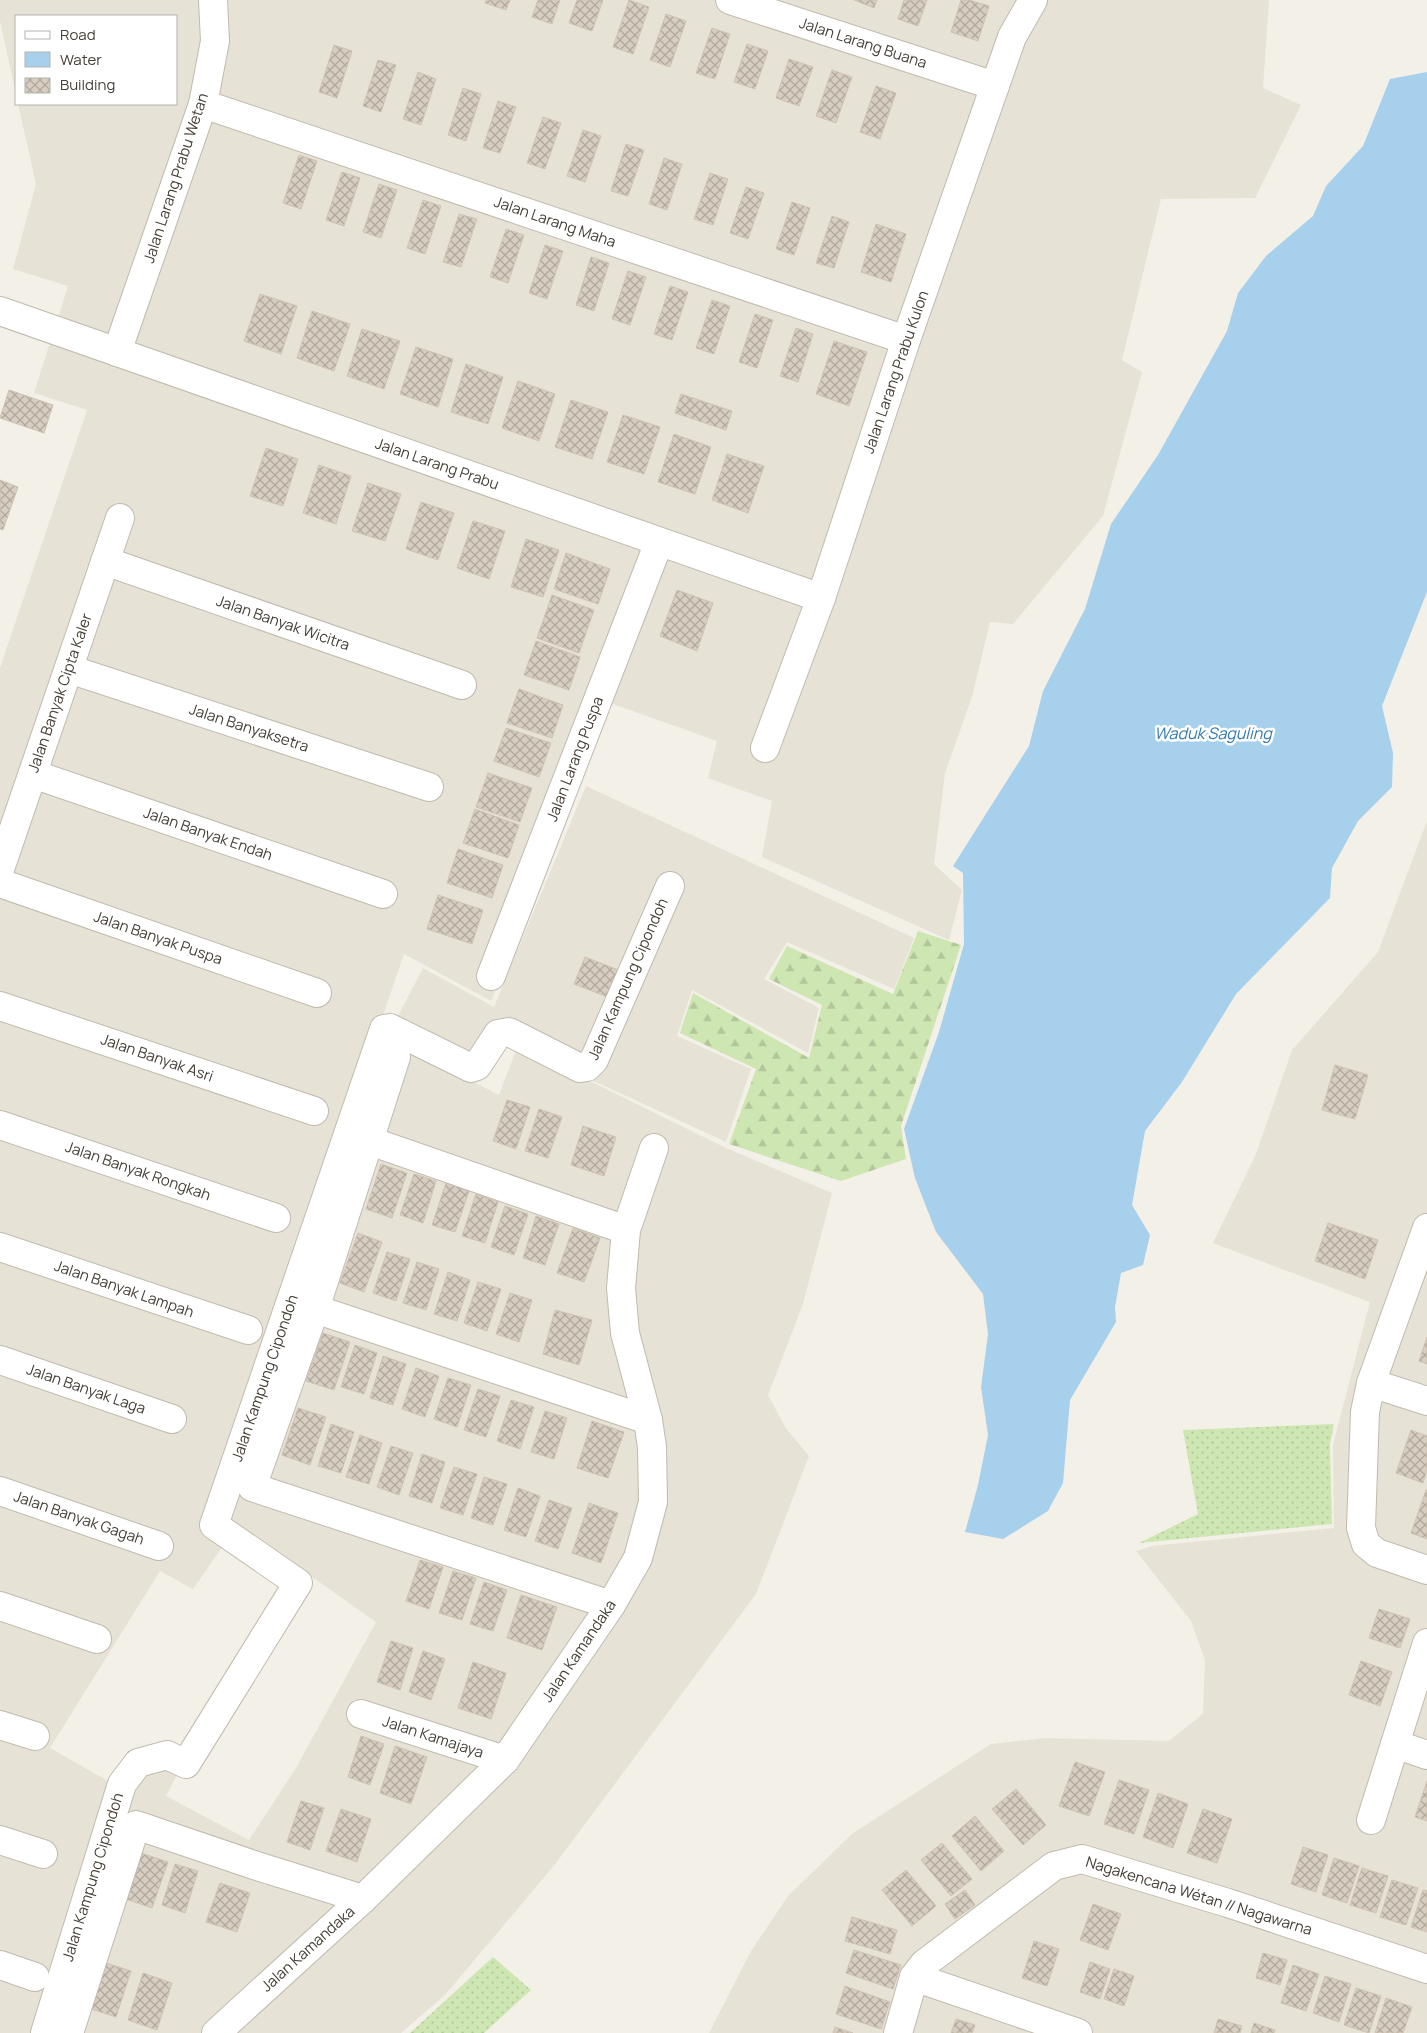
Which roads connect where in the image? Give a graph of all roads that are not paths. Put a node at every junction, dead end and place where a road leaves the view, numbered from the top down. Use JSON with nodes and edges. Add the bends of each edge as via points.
{"nodes":[{"id":1,"x":213,"y":0,"type":"edge"},
{"id":2,"x":730,"y":0,"type":"edge"},
{"id":3,"x":1032,"y":0,"type":"edge"},
{"id":4,"x":995,"y":86,"type":"junction"},
{"id":5,"x":203,"y":104,"type":"junction"},
{"id":6,"x":0,"y":311,"type":"edge"},
{"id":7,"x":906,"y":340,"type":"junction"},
{"id":8,"x":117,"y":352,"type":"junction"},
{"id":9,"x":120,"y":518,"type":"dead end"},
{"id":10,"x":659,"y":542,"type":"junction"},
{"id":11,"x":105,"y":561,"type":"junction"},
{"id":12,"x":820,"y":598,"type":"junction"},
{"id":13,"x":69,"y":669,"type":"junction"},
{"id":14,"x":462,"y":685,"type":"dead end"},
{"id":15,"x":765,"y":748,"type":"dead end"},
{"id":16,"x":33,"y":774,"type":"junction"},
{"id":17,"x":429,"y":787,"type":"dead end"},
{"id":18,"x":0,"y":869,"type":"edge"},
{"id":19,"x":0,"y":884,"type":"edge"},
{"id":20,"x":670,"y":886,"type":"dead end"},
{"id":21,"x":383,"y":894,"type":"dead end"},
{"id":22,"x":491,"y":976,"type":"dead end"},
{"id":23,"x":316,"y":993,"type":"dead end"},
{"id":24,"x":0,"y":1006,"type":"edge"},
{"id":25,"x":396,"y":1057,"type":"dead end"},
{"id":26,"x":314,"y":1111,"type":"dead end"},
{"id":27,"x":0,"y":1125,"type":"edge"},
{"id":28,"x":370,"y":1141,"type":"junction"},
{"id":29,"x":654,"y":1148,"type":"dead end"},
{"id":30,"x":276,"y":1218,"type":"dead end"},
{"id":31,"x":1427,"y":1228,"type":"edge"},
{"id":32,"x":626,"y":1230,"type":"junction"},
{"id":33,"x":0,"y":1247,"type":"edge"},
{"id":34,"x":315,"y":1309,"type":"junction"},
{"id":35,"x":248,"y":1330,"type":"dead end"},
{"id":36,"x":0,"y":1360,"type":"edge"},
{"id":37,"x":1371,"y":1382,"type":"junction"},
{"id":38,"x":1427,"y":1401,"type":"edge"},
{"id":39,"x":172,"y":1419,"type":"dead end"},
{"id":40,"x":648,"y":1420,"type":"junction"},
{"id":41,"x":0,"y":1491,"type":"edge"},
{"id":42,"x":159,"y":1546,"type":"dead end"},
{"id":43,"x":1427,"y":1570,"type":"edge"},
{"id":44,"x":611,"y":1605,"type":"junction"},
{"id":45,"x":0,"y":1606,"type":"edge"},
{"id":46,"x":97,"y":1639,"type":"dead end"},
{"id":47,"x":1427,"y":1643,"type":"edge"},
{"id":48,"x":361,"y":1714,"type":"dead end"},
{"id":49,"x":0,"y":1724,"type":"edge"},
{"id":50,"x":35,"y":1736,"type":"dead end"},
{"id":51,"x":1395,"y":1744,"type":"junction"},
{"id":52,"x":1427,"y":1755,"type":"edge"},
{"id":53,"x":505,"y":1760,"type":"junction"},
{"id":54,"x":1371,"y":1820,"type":"dead end"},
{"id":55,"x":0,"y":1840,"type":"edge"},
{"id":56,"x":43,"y":1854,"type":"dead end"},
{"id":57,"x":362,"y":1899,"type":"junction"},
{"id":58,"x":0,"y":1965,"type":"edge"},
{"id":59,"x":1427,"y":1969,"type":"edge"},
{"id":60,"x":34,"y":1977,"type":"dead end"},
{"id":61,"x":914,"y":1977,"type":"junction"},
{"id":62,"x":45,"y":2033,"type":"edge"},
{"id":63,"x":69,"y":2033,"type":"edge"},
{"id":64,"x":216,"y":2033,"type":"edge"},
{"id":65,"x":898,"y":2033,"type":"edge"},
{"id":66,"x":1078,"y":2033,"type":"edge"}],
"edges":[{"from":1,"to":5,"type":"street","name":"Jalan Larang Prabu Wetan","via":[[215,41]]},
{"from":2,"to":4,"type":"street","name":"Jalan Larang Buana"},
{"from":3,"to":4,"type":"street","name":"Jalan Larang Prabu Kulon","via":[[1012,37]]},
{"from":4,"to":7,"type":"street","name":"Jalan Larang Prabu Kulon"},
{"from":5,"to":7,"type":"street","name":"Jalan Larang Maha"},
{"from":5,"to":8,"type":"street","name":"Jalan Larang Prabu Wetan"},
{"from":6,"to":8,"type":"street","name":"Jalan Larang Prabu"},
{"from":7,"to":12,"type":"street","name":"Jalan Larang Prabu Kulon"},
{"from":8,"to":10,"type":"street","name":"Jalan Larang Prabu"},
{"from":9,"to":11,"type":"street","name":"Jalan Banyak Cipta Kaler"},
{"from":10,"to":12,"type":"street","name":"Jalan Larang Prabu"},
{"from":10,"to":22,"type":"street","name":"Jalan Larang Puspa"},
{"from":11,"to":13,"type":"street","name":"Jalan Banyak Cipta Kaler"},
{"from":11,"to":14,"type":"street","name":"Jalan Banyak Wicitra"},
{"from":12,"to":15,"type":"street","name":"Jalan Larang Prabu Kulon"},
{"from":13,"to":16,"type":"street","name":"Jalan Banyak Cipta Kaler"},
{"from":13,"to":17,"type":"street","name":"Jalan Banyaksetra"},
{"from":16,"to":18,"type":"street","name":"Jalan Banyak Cipta Kaler"},
{"from":16,"to":21,"type":"street","name":"Jalan Banyak Endah"},
{"from":19,"to":23,"type":"street","name":"Jalan Banyak Puspa"},
{"from":20,"to":62,"type":"street","name":"Jalan Kampung Cipondoh","via":[[594,1060],[588,1067],[580,1068],[509,1032],[498,1034],[477,1066],[471,1068],[390,1028],[384,1029],[214,1525],[298,1583],[186,1764],[167,1755],[138,1763],[122,1784]]},
{"from":24,"to":26,"type":"street","name":"Jalan Banyak Asri"},
{"from":25,"to":28,"type":"street"},
{"from":27,"to":30,"type":"street","name":"Jalan Banyak Rongkah"},
{"from":28,"to":32,"type":"street"},
{"from":28,"to":34,"type":"street"},
{"from":29,"to":32,"type":"street","name":"Jalan Kamandaka"},
{"from":31,"to":37,"type":"street"},
{"from":32,"to":40,"type":"street","name":"Jalan Kamandaka","via":[[621,1288],[626,1333]]},
{"from":33,"to":35,"type":"street","name":"Jalan Banyak Lampah"},
{"from":34,"to":40,"type":"street"},
{"from":34,"to":44,"type":"street","via":[[252,1487]]},
{"from":36,"to":39,"type":"street","name":"Jalan Banyak Laga"},
{"from":37,"to":38,"type":"street"},
{"from":37,"to":43,"type":"street","via":[[1365,1412],[1361,1528],[1366,1544],[1377,1553]]},
{"from":40,"to":44,"type":"street","name":"Jalan Kamandaka","via":[[653,1502],[638,1558]]},
{"from":41,"to":42,"type":"street","name":"Jalan Banyak Gagah"},
{"from":44,"to":53,"type":"street","name":"Jalan Kamandaka"},
{"from":45,"to":46,"type":"street"},
{"from":47,"to":51,"type":"street"},
{"from":48,"to":53,"type":"street","name":"Jalan Kamajaya"},
{"from":49,"to":50,"type":"street"},
{"from":51,"to":52,"type":"street"},
{"from":51,"to":54,"type":"street"},
{"from":53,"to":57,"type":"street","name":"Jalan Kamandaka"},
{"from":55,"to":56,"type":"street"},
{"from":57,"to":63,"type":"street","via":[[136,1825]]},
{"from":57,"to":64,"type":"street","name":"Jalan Kamandaka"},
{"from":58,"to":60,"type":"street"},
{"from":59,"to":61,"type":"street","name":"Nagakencana Wétan // Nagawarna","via":[[1219,1900],[1082,1859],[1054,1866],[924,1964]]},
{"from":61,"to":65,"type":"street","name":"Nagakencana Wétan // Nagawarna"},
{"from":61,"to":66,"type":"street"}]}
